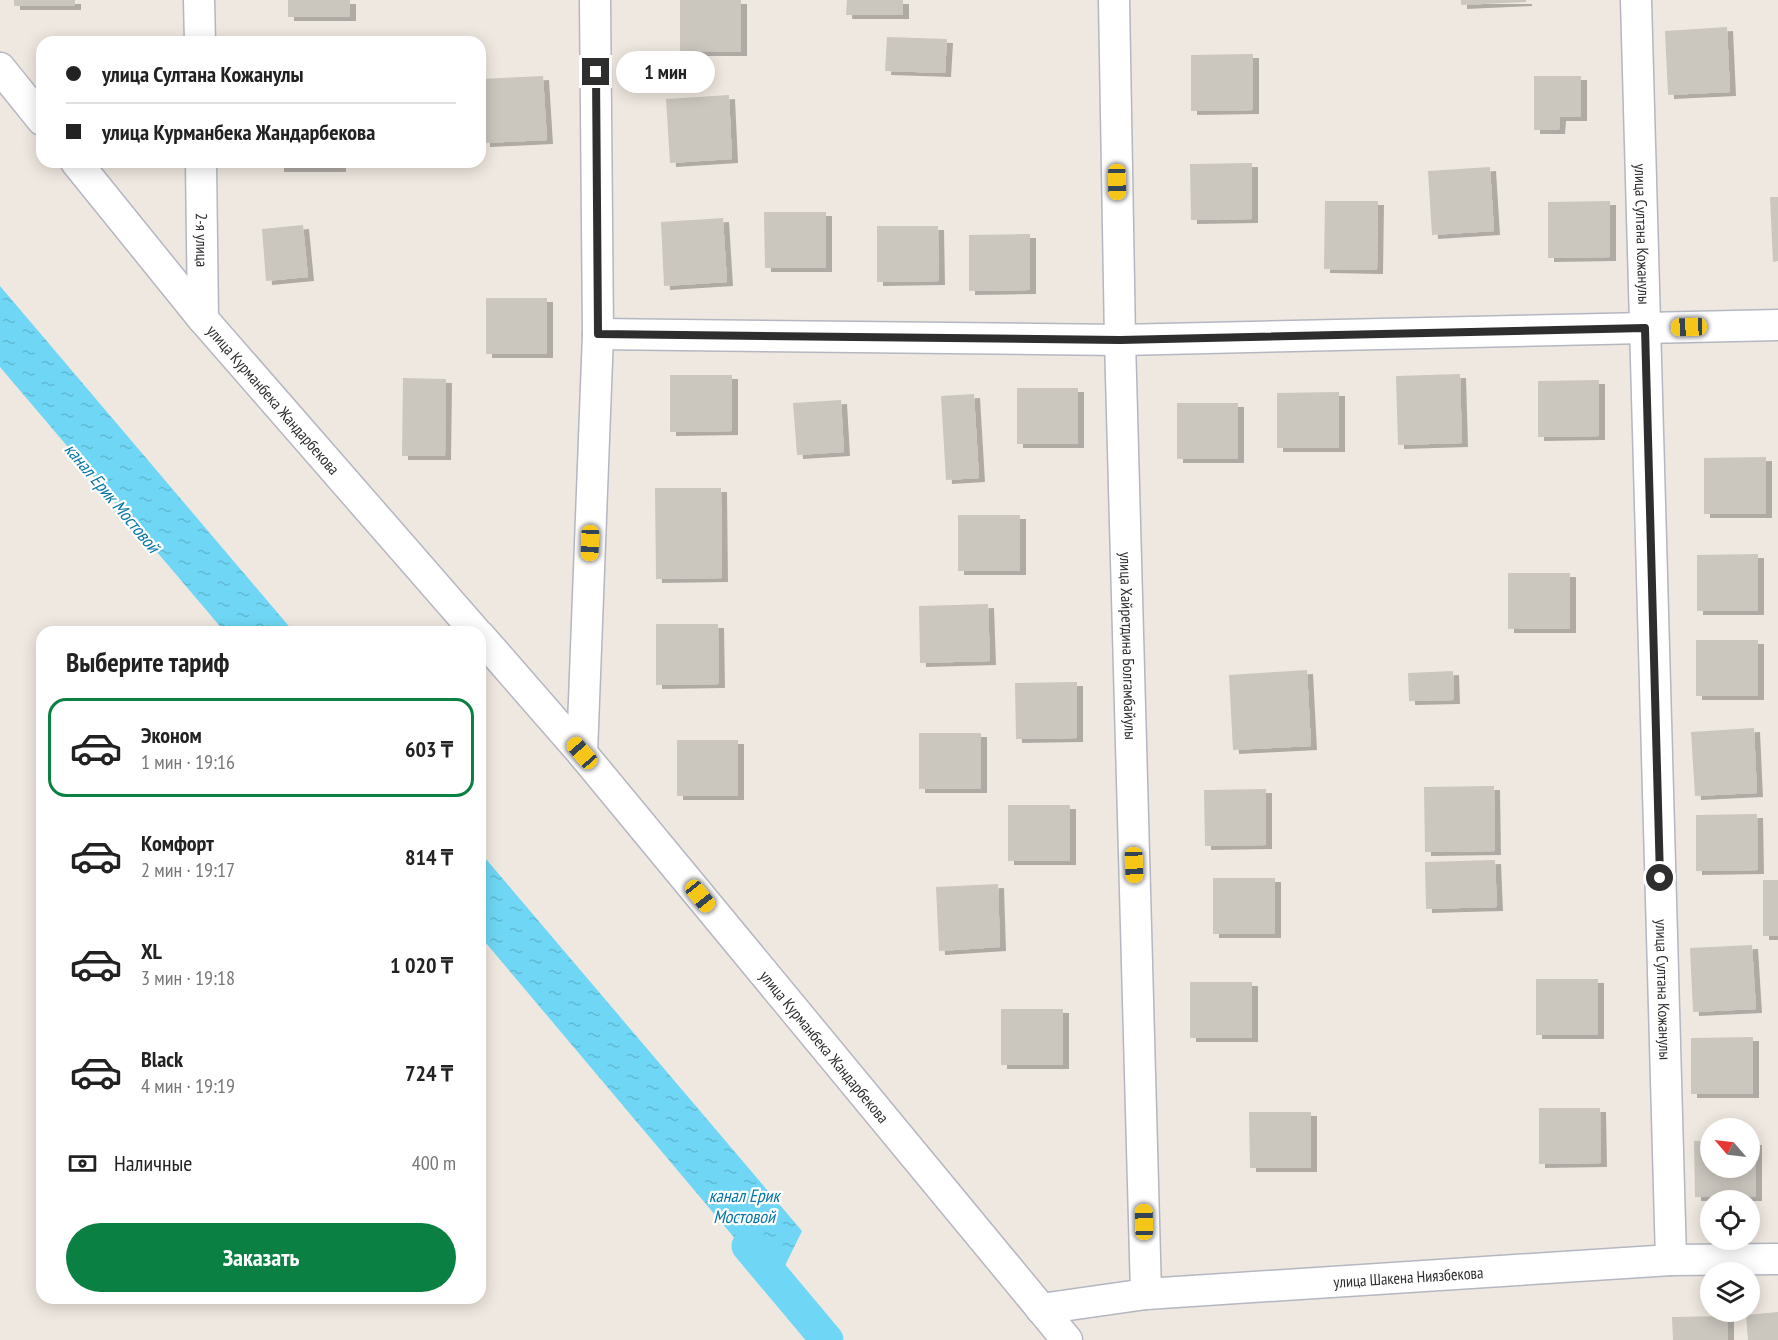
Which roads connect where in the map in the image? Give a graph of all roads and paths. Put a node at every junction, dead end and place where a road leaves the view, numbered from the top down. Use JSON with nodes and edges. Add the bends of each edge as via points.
{"nodes":[{"id":1,"x":199,"y":0,"type":"edge"},
{"id":2,"x":595,"y":0,"type":"edge"},
{"id":3,"x":1114,"y":0,"type":"edge"},
{"id":4,"x":1636,"y":0,"type":"edge"},
{"id":5,"x":200,"y":36,"type":"edge"},
{"id":6,"x":0,"y":68,"type":"edge"},
{"id":7,"x":36,"y":113,"type":"edge"},
{"id":8,"x":81,"y":168,"type":"edge"},
{"id":9,"x":201,"y":168,"type":"edge"},
{"id":10,"x":203,"y":319,"type":"junction"},
{"id":11,"x":1778,"y":325,"type":"edge"},
{"id":12,"x":1645,"y":328,"type":"junction"},
{"id":13,"x":598,"y":334,"type":"junction"},
{"id":14,"x":1120,"y":340,"type":"junction"},
{"id":15,"x":471,"y":626,"type":"edge"},
{"id":16,"x":486,"y":643,"type":"edge"},
{"id":17,"x":582,"y":753,"type":"junction"},
{"id":18,"x":1778,"y":1259,"type":"edge"},
{"id":19,"x":1671,"y":1260,"type":"junction"},
{"id":20,"x":1146,"y":1294,"type":"junction"},
{"id":21,"x":1041,"y":1309,"type":"junction"},
{"id":22,"x":1067,"y":1340,"type":"edge"}],
"edges":[{"from":1,"to":5,"type":"street"},
{"from":2,"to":13,"type":"street"},
{"from":3,"to":14,"type":"street","name":"улица Хайретдина Болгамбайулы"},
{"from":4,"to":12,"type":"street","name":"улица Султана Кожанулы"},
{"from":6,"to":7,"type":"street"},
{"from":8,"to":10,"type":"street","name":"улица Курманбека Жандарбекова"},
{"from":9,"to":10,"type":"street","name":"2-я улица"},
{"from":10,"to":15,"type":"street","name":"улица Курманбека Жандарбекова"},
{"from":11,"to":12,"type":"street"},
{"from":12,"to":14,"type":"street"},
{"from":12,"to":19,"type":"street","name":"улица Султана Кожанулы"},
{"from":13,"to":14,"type":"street"},
{"from":13,"to":17,"type":"street"},
{"from":14,"to":20,"type":"street","name":"улица Хайретдина Болгамбайулы"},
{"from":16,"to":17,"type":"street","name":"улица Курманбека Жандарбекова"},
{"from":17,"to":21,"type":"street","name":"улица Курманбека Жандарбекова"},
{"from":18,"to":19,"type":"street","name":"улица Шакена Ниязбекова"},
{"from":19,"to":20,"type":"street","name":"улица Шакена Ниязбекова"},
{"from":20,"to":21,"type":"street","name":"улица Шакена Ниязбекова"},
{"from":21,"to":22,"type":"street","name":"улица Курманбека Жандарбекова"}]}
